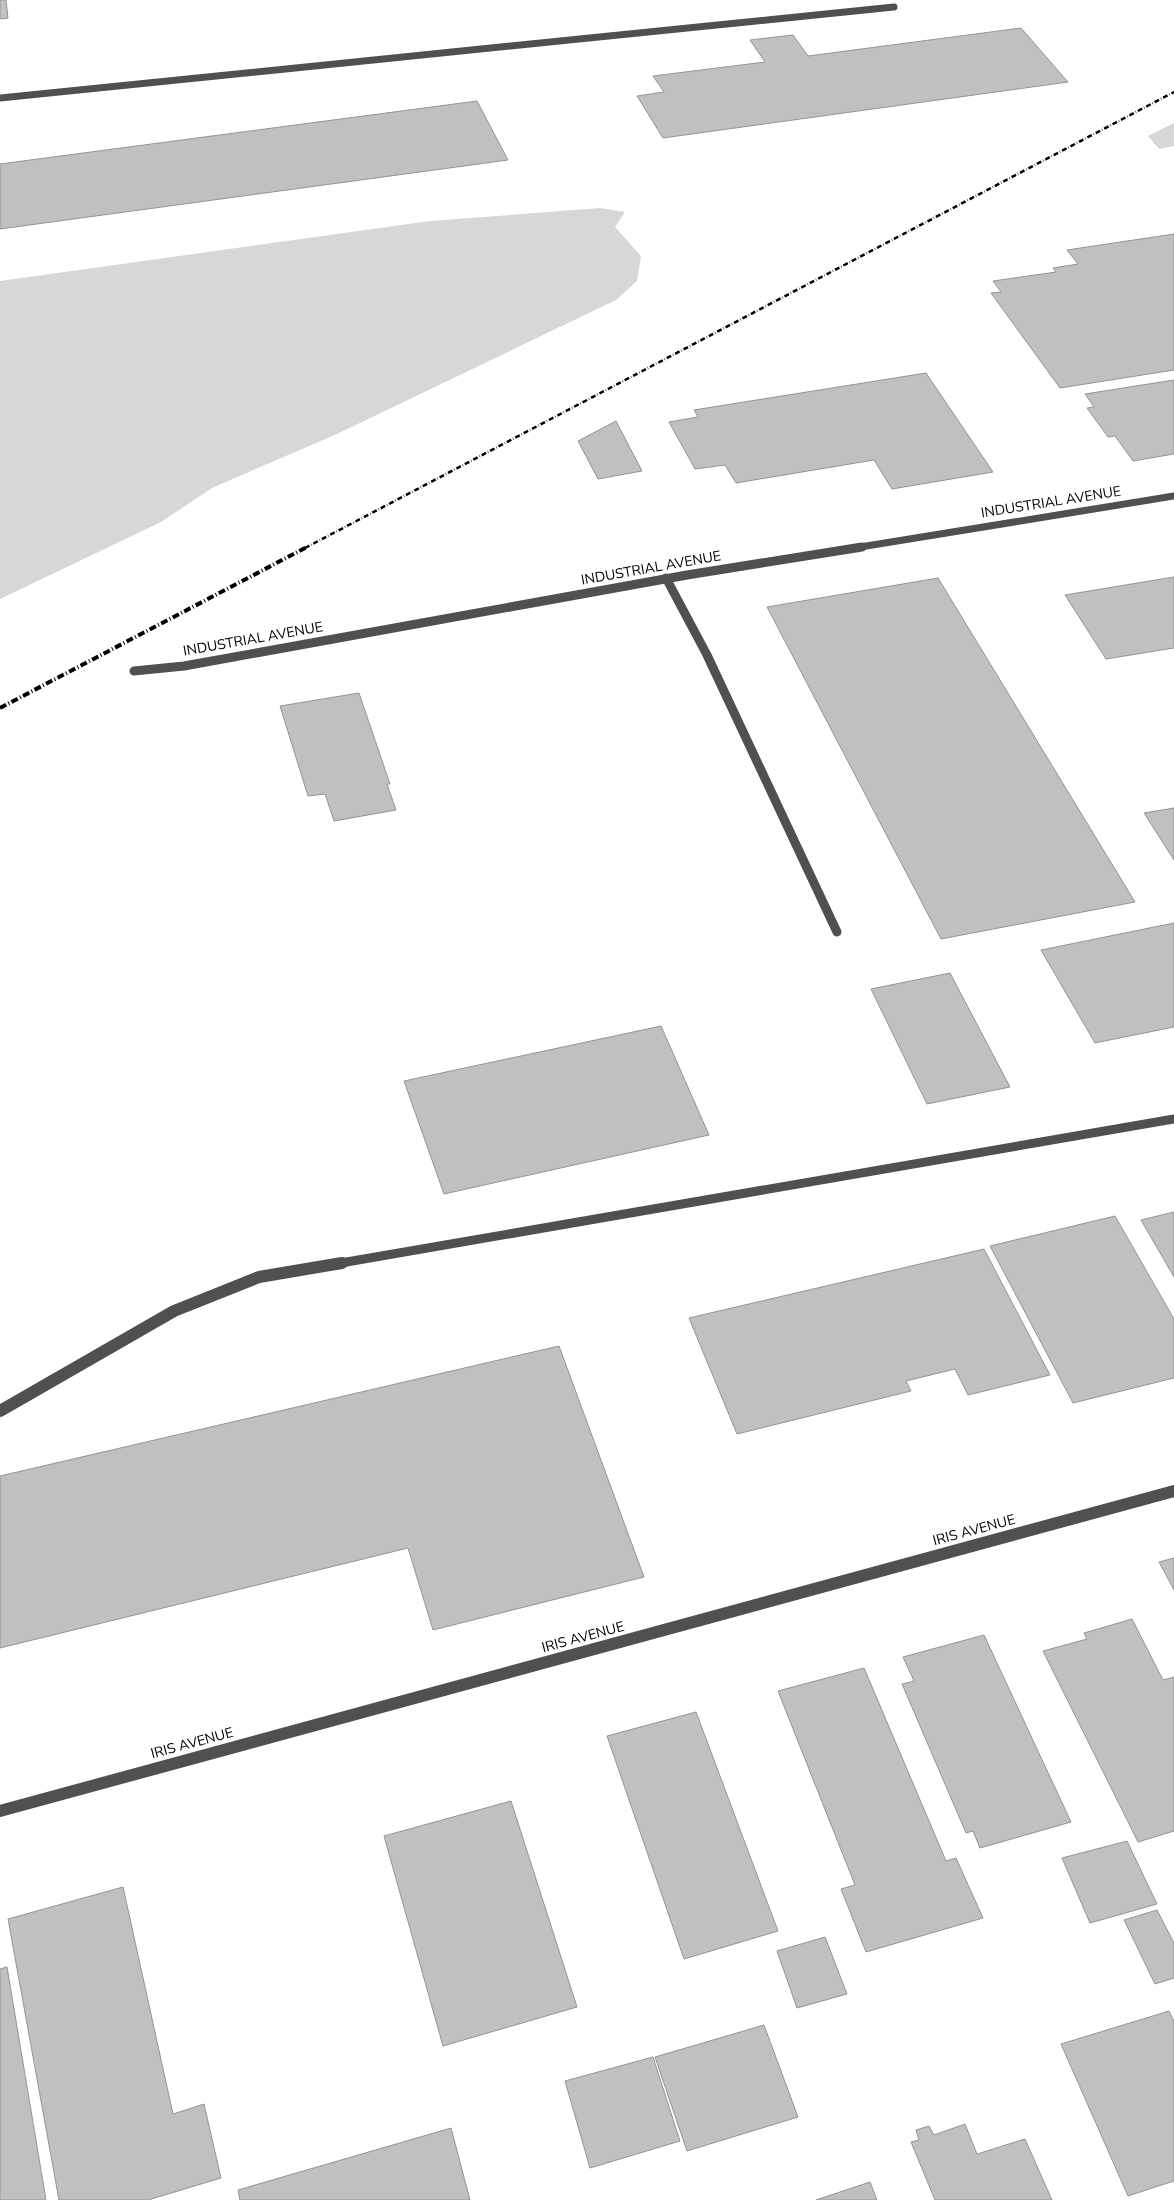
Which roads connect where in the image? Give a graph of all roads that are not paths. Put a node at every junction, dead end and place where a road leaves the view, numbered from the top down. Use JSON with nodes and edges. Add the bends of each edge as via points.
{"nodes":[{"id":1,"x":894,"y":6,"type":"dead end"},
{"id":2,"x":0,"y":98,"type":"edge"},
{"id":3,"x":1174,"y":496,"type":"edge"},
{"id":4,"x":666,"y":578,"type":"junction"},
{"id":5,"x":134,"y":671,"type":"dead end"},
{"id":6,"x":837,"y":932,"type":"dead end"},
{"id":7,"x":1174,"y":1118,"type":"edge"},
{"id":8,"x":0,"y":1411,"type":"edge"},
{"id":9,"x":1174,"y":1491,"type":"edge"},
{"id":10,"x":0,"y":1812,"type":"edge"}],
"edges":[{"from":1,"to":2,"type":"street"},
{"from":3,"to":4,"type":"street","name":"INDUSTRIAL AVENUE"},
{"from":4,"to":5,"type":"street","name":"INDUSTRIAL AVENUE","via":[[184,666]]},
{"from":4,"to":6,"type":"street","via":[[707,654]]},
{"from":7,"to":8,"type":"street","via":[[259,1277],[174,1311]]},
{"from":9,"to":10,"type":"street","name":"IRIS AVENUE"}]}
